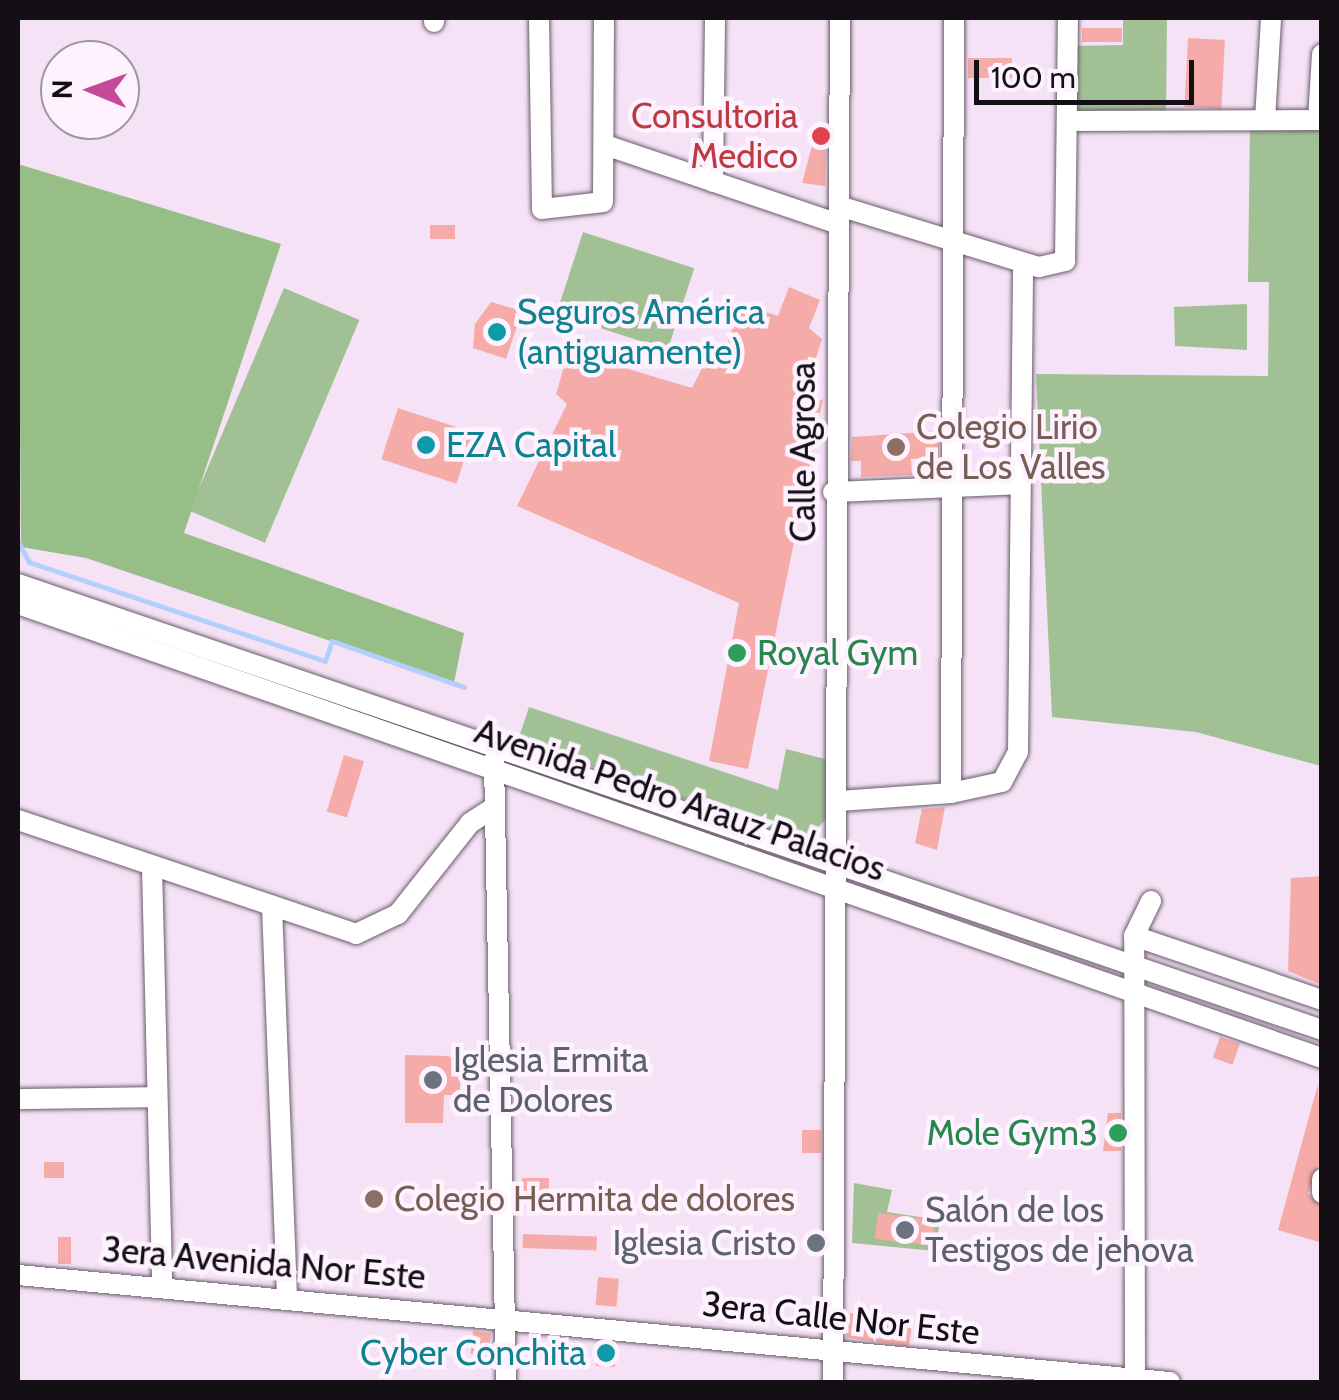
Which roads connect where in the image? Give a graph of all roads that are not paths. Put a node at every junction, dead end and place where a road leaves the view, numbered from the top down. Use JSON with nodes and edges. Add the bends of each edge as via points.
{"nodes":[{"id":1,"x":539,"y":18,"type":"edge"},
{"id":2,"x":604,"y":18,"type":"edge"},
{"id":3,"x":715,"y":18,"type":"edge"},
{"id":4,"x":840,"y":18,"type":"edge"},
{"id":5,"x":954,"y":18,"type":"edge"},
{"id":6,"x":1068,"y":18,"type":"edge"},
{"id":7,"x":1271,"y":18,"type":"edge"},
{"id":8,"x":1322,"y":54,"type":"edge"},
{"id":9,"x":1265,"y":120,"type":"junction"},
{"id":10,"x":1320,"y":120,"type":"edge"},
{"id":11,"x":1070,"y":121,"type":"junction"},
{"id":12,"x":605,"y":145,"type":"junction"},
{"id":13,"x":713,"y":182,"type":"junction"},
{"id":14,"x":839,"y":215,"type":"junction"},
{"id":15,"x":950,"y":234,"type":"junction"},
{"id":16,"x":1023,"y":263,"type":"junction"},
{"id":17,"x":1020,"y":484,"type":"junction"},
{"id":18,"x":952,"y":487,"type":"junction"},
{"id":19,"x":834,"y":492,"type":"junction"},
{"id":20,"x":18,"y":584,"type":"edge"},
{"id":21,"x":18,"y":604,"type":"edge"},
{"id":22,"x":178,"y":649,"type":"junction"},
{"id":23,"x":337,"y":703,"type":"junction"},
{"id":24,"x":494,"y":744,"type":"junction"},
{"id":25,"x":495,"y":770,"type":"junction"},
{"id":26,"x":951,"y":792,"type":"junction"},
{"id":27,"x":495,"y":806,"type":"junction"},
{"id":28,"x":839,"y":809,"type":"junction"},
{"id":29,"x":18,"y":820,"type":"edge"},
{"id":30,"x":784,"y":843,"type":"junction"},
{"id":31,"x":836,"y":861,"type":"junction"},
{"id":32,"x":152,"y":867,"type":"junction"},
{"id":33,"x":873,"y":874,"type":"junction"},
{"id":34,"x":831,"y":886,"type":"junction"},
{"id":35,"x":1152,"y":901,"type":"dead end"},
{"id":36,"x":272,"y":906,"type":"junction"},
{"id":37,"x":1010,"y":926,"type":"junction"},
{"id":38,"x":1134,"y":936,"type":"junction"},
{"id":39,"x":1000,"y":948,"type":"junction"},
{"id":40,"x":1138,"y":968,"type":"junction"},
{"id":41,"x":1137,"y":996,"type":"junction"},
{"id":42,"x":1322,"y":1000,"type":"edge"},
{"id":43,"x":1292,"y":1020,"type":"junction"},
{"id":44,"x":1322,"y":1030,"type":"edge"},
{"id":45,"x":1282,"y":1044,"type":"junction"},
{"id":46,"x":1322,"y":1058,"type":"edge"},
{"id":47,"x":157,"y":1098,"type":"junction"},
{"id":48,"x":18,"y":1099,"type":"edge"},
{"id":49,"x":1322,"y":1179,"type":"edge"},
{"id":50,"x":1322,"y":1192,"type":"edge"},
{"id":51,"x":18,"y":1274,"type":"edge"},
{"id":52,"x":162,"y":1286,"type":"junction"},
{"id":53,"x":286,"y":1297,"type":"junction"},
{"id":54,"x":505,"y":1318,"type":"junction"},
{"id":55,"x":832,"y":1350,"type":"junction"},
{"id":56,"x":1135,"y":1380,"type":"edge"},
{"id":57,"x":506,"y":1382,"type":"edge"},
{"id":58,"x":833,"y":1382,"type":"edge"},
{"id":59,"x":1170,"y":1382,"type":"edge"}],
"edges":[{"from":1,"to":12,"type":"street","via":[[542,209],[603,202]]},
{"from":2,"to":12,"type":"street"},
{"from":3,"to":13,"type":"street"},
{"from":4,"to":14,"type":"street","name":"Calle Agrosa"},
{"from":5,"to":15,"type":"street"},
{"from":6,"to":11,"type":"street"},
{"from":7,"to":9,"type":"street"},
{"from":8,"to":10,"type":"street"},
{"from":9,"to":10,"type":"street"},
{"from":9,"to":11,"type":"street"},
{"from":11,"to":16,"type":"street","via":[[1065,261]]},
{"from":12,"to":13,"type":"street"},
{"from":13,"to":14,"type":"street"},
{"from":14,"to":15,"type":"street"},
{"from":14,"to":19,"type":"street","name":"Calle Agrosa"},
{"from":15,"to":16,"type":"street"},
{"from":15,"to":18,"type":"street"},
{"from":16,"to":17,"type":"street"},
{"from":17,"to":18,"type":"street"},
{"from":17,"to":26,"type":"street","via":[[1018,752],[1002,782]]},
{"from":18,"to":19,"type":"street"},
{"from":18,"to":26,"type":"street"},
{"from":19,"to":28,"type":"street","name":"Calle Agrosa"},
{"from":20,"to":22,"type":"street","name":"Avenida Pedro Arauz Palacios"},
{"from":21,"to":22,"type":"street","name":"Avenida Pedro Arauz Palacios"},
{"from":22,"to":23,"type":"street","name":"Avenida Pedro Arauz Palacios"},
{"from":23,"to":24,"type":"street","name":"Avenida Pedro Arauz Palacios"},
{"from":23,"to":25,"type":"street","name":"Avenida Pedro Arauz Palacios"},
{"from":24,"to":25,"type":"street"},
{"from":24,"to":30,"type":"street","name":"Avenida Pedro Arauz Palacios"},
{"from":25,"to":27,"type":"street"},
{"from":25,"to":34,"type":"street","name":"Avenida Pedro Arauz Palacios"},
{"from":26,"to":28,"type":"street"},
{"from":27,"to":36,"type":"street","via":[[378,930],[356,934]]},
{"from":27,"to":54,"type":"street"},
{"from":28,"to":30,"type":"street","via":[[822,839]]},
{"from":28,"to":31,"type":"street","name":"Calle Agrosa"},
{"from":28,"to":33,"type":"street"},
{"from":29,"to":32,"type":"street"},
{"from":30,"to":31,"type":"street","name":"Avenida Pedro Arauz Palacios"},
{"from":31,"to":33,"type":"street","name":"Avenida Pedro Arauz Palacios"},
{"from":31,"to":34,"type":"street","name":"Calle Agrosa"},
{"from":32,"to":36,"type":"street"},
{"from":32,"to":47,"type":"street"},
{"from":33,"to":37,"type":"street","name":"Avenida Pedro Arauz Palacios"},
{"from":34,"to":39,"type":"street","name":"Avenida Pedro Arauz Palacios"},
{"from":34,"to":55,"type":"street","name":"Calle Agrosa"},
{"from":35,"to":38,"type":"street"},
{"from":36,"to":53,"type":"street"},
{"from":37,"to":39,"type":"street"},
{"from":37,"to":40,"type":"street","name":"Avenida Pedro Arauz Palacios"},
{"from":38,"to":40,"type":"street"},
{"from":38,"to":42,"type":"street"},
{"from":39,"to":41,"type":"street","name":"Avenida Pedro Arauz Palacios"},
{"from":40,"to":41,"type":"street"},
{"from":40,"to":43,"type":"street","name":"Avenida Pedro Arauz Palacios"},
{"from":41,"to":45,"type":"street","name":"Avenida Pedro Arauz Palacios"},
{"from":41,"to":56,"type":"street"},
{"from":43,"to":44,"type":"street","name":"Avenida Pedro Arauz Palacios"},
{"from":43,"to":45,"type":"street"},
{"from":45,"to":46,"type":"street","name":"Avenida Pedro Arauz Palacios"},
{"from":47,"to":48,"type":"street"},
{"from":47,"to":52,"type":"street"},
{"from":49,"to":50,"type":"street"},
{"from":51,"to":52,"type":"street","name":"3era Avenida Nor Este"},
{"from":52,"to":53,"type":"street","name":"3era Avenida Nor Este"},
{"from":53,"to":54,"type":"street","name":"3era Avenida Nor Este"},
{"from":54,"to":55,"type":"street","name":"3era Calle Nor Este"},
{"from":54,"to":57,"type":"street"},
{"from":55,"to":56,"type":"street","name":"3era Calle Nor Este"},
{"from":55,"to":58,"type":"street","name":"Calle Agrosa"},
{"from":56,"to":59,"type":"street","name":"3era Calle Nor Este"}]}
